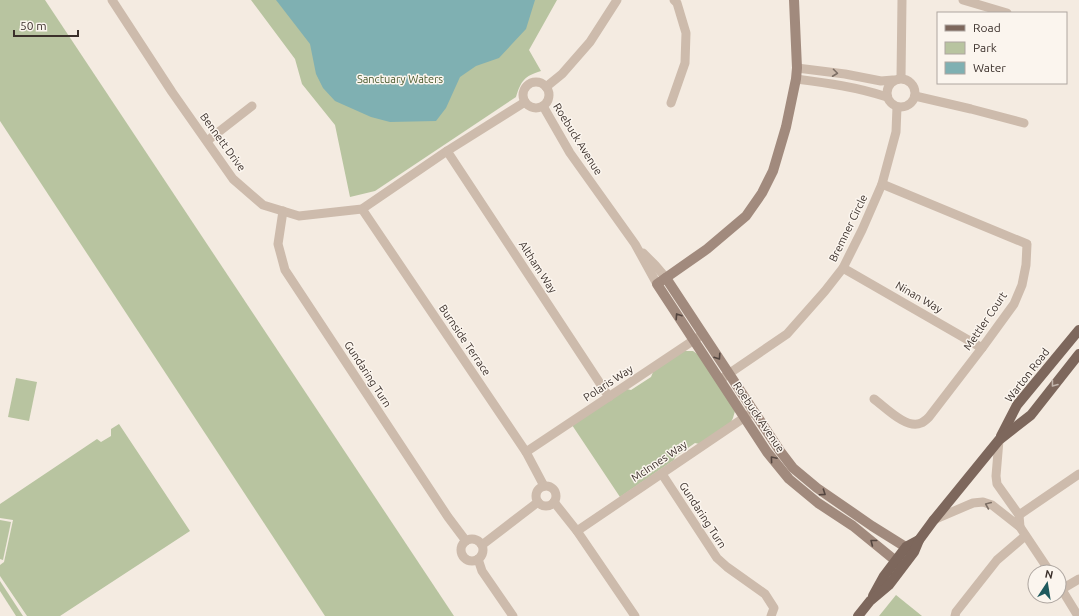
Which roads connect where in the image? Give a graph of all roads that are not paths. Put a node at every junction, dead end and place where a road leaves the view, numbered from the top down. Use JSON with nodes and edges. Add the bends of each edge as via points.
{"nodes":[{"id":1,"x":112,"y":0,"type":"edge"},
{"id":2,"x":617,"y":0,"type":"edge"},
{"id":3,"x":674,"y":0,"type":"edge"},
{"id":4,"x":794,"y":0,"type":"edge"},
{"id":5,"x":902,"y":0,"type":"edge"},
{"id":6,"x":964,"y":0,"type":"edge"},
{"id":7,"x":1004,"y":12,"type":"edge"},
{"id":8,"x":797,"y":68,"type":"junction"},
{"id":9,"x":796,"y":79,"type":"junction"},
{"id":10,"x":897,"y":79,"type":"junction"},
{"id":11,"x":546,"y":87,"type":"junction"},
{"id":12,"x":915,"y":96,"type":"junction"},
{"id":13,"x":887,"y":97,"type":"junction"},
{"id":14,"x":525,"y":102,"type":"junction"},
{"id":15,"x":671,"y":103,"type":"dead end"},
{"id":16,"x":252,"y":106,"type":"dead end"},
{"id":17,"x":543,"y":106,"type":"junction"},
{"id":18,"x":898,"y":107,"type":"junction"},
{"id":19,"x":1024,"y":123,"type":"dead end"},
{"id":20,"x":206,"y":141,"type":"junction"},
{"id":21,"x":447,"y":151,"type":"junction"},
{"id":22,"x":882,"y":184,"type":"junction"},
{"id":23,"x":362,"y":209,"type":"junction"},
{"id":24,"x":283,"y":211,"type":"junction"},
{"id":25,"x":843,"y":268,"type":"junction"},
{"id":26,"x":661,"y":281,"type":"junction"},
{"id":27,"x":1079,"y":330,"type":"edge"},
{"id":28,"x":703,"y":334,"type":"junction"},
{"id":29,"x":694,"y":340,"type":"junction"},
{"id":30,"x":982,"y":348,"type":"junction"},
{"id":31,"x":1079,"y":354,"type":"edge"},
{"id":32,"x":728,"y":373,"type":"junction"},
{"id":33,"x":720,"y":380,"type":"junction"},
{"id":34,"x":609,"y":397,"type":"junction"},
{"id":35,"x":874,"y":399,"type":"dead end"},
{"id":36,"x":754,"y":411,"type":"junction"},
{"id":37,"x":745,"y":418,"type":"junction"},
{"id":38,"x":999,"y":440,"type":"junction"},
{"id":39,"x":526,"y":452,"type":"junction"},
{"id":40,"x":662,"y":474,"type":"junction"},
{"id":41,"x":1079,"y":474,"type":"edge"},
{"id":42,"x":804,"y":477,"type":"junction"},
{"id":43,"x":797,"y":485,"type":"junction"},
{"id":44,"x":544,"y":486,"type":"junction"},
{"id":45,"x":538,"y":502,"type":"junction"},
{"id":46,"x":554,"y":502,"type":"junction"},
{"id":47,"x":1019,"y":515,"type":"junction"},
{"id":48,"x":860,"y":518,"type":"junction"},
{"id":49,"x":933,"y":520,"type":"junction"},
{"id":50,"x":854,"y":527,"type":"junction"},
{"id":51,"x":1020,"y":527,"type":"junction"},
{"id":52,"x":577,"y":531,"type":"junction"},
{"id":53,"x":1026,"y":536,"type":"junction"},
{"id":54,"x":466,"y":541,"type":"junction"},
{"id":55,"x":482,"y":545,"type":"junction"},
{"id":56,"x":910,"y":549,"type":"junction"},
{"id":57,"x":478,"y":559,"type":"junction"},
{"id":58,"x":899,"y":564,"type":"junction"},
{"id":59,"x":1045,"y":564,"type":"edge"},
{"id":60,"x":1079,"y":579,"type":"edge"},
{"id":61,"x":1067,"y":584,"type":"edge"},
{"id":62,"x":1067,"y":598,"type":"edge"},
{"id":63,"x":513,"y":616,"type":"edge"},
{"id":64,"x":635,"y":616,"type":"edge"},
{"id":65,"x":771,"y":616,"type":"edge"},
{"id":66,"x":858,"y":616,"type":"edge"},
{"id":67,"x":955,"y":616,"type":"edge"},
{"id":68,"x":1078,"y":616,"type":"edge"}],
"edges":[{"from":1,"to":20,"type":"street","name":"Bennett Drive"},
{"from":2,"to":11,"type":"street","via":[[590,42],[562,74]]},
{"from":3,"to":15,"type":"street","via":[[686,33],[685,63]]},
{"from":4,"to":8,"type":"street"},
{"from":5,"to":10,"type":"street"},
{"from":6,"to":7,"type":"street"},
{"from":8,"to":9,"type":"street"},
{"from":8,"to":10,"type":"street","one_way":true,"via":[[881,81]]},
{"from":9,"to":13,"type":"street","via":[[858,88]]},
{"from":9,"to":26,"type":"street","via":[[782,142],[773,171],[762,194],[746,216],[707,249]]},
{"from":10,"to":12,"type":"street","via":[[913,84]]},
{"from":10,"to":13,"type":"street","via":[[887,88]]},
{"from":11,"to":14,"type":"street","via":[[536,82],[527,85],[523,95]]},
{"from":11,"to":17,"type":"street","via":[[549,95]]},
{"from":12,"to":18,"type":"street","via":[[909,105]]},
{"from":12,"to":19,"type":"street"},
{"from":13,"to":18,"type":"street"},
{"from":14,"to":17,"type":"street","via":[[534,108]]},
{"from":14,"to":21,"type":"street","name":"Bennett Drive"},
{"from":16,"to":20,"type":"street"},
{"from":17,"to":26,"type":"street","name":"Roebuck Avenue","via":[[570,152],[635,244],[655,265]]},
{"from":18,"to":22,"type":"street","name":"Bremner Circle","via":[[896,132]]},
{"from":20,"to":24,"type":"street","name":"Bennett Drive","via":[[233,179],[263,205]]},
{"from":21,"to":23,"type":"street","name":"Bennett Drive"},
{"from":21,"to":34,"type":"street","name":"Altham Way"},
{"from":22,"to":25,"type":"street","name":"Bremner Circle"},
{"from":22,"to":30,"type":"street","name":"Mettler Court","via":[[1027,244],[1022,284],[1014,304]]},
{"from":23,"to":24,"type":"street","name":"Bennett Drive","via":[[299,216]]},
{"from":23,"to":39,"type":"street","name":"Burnside Terrace"},
{"from":24,"to":54,"type":"street","name":"Gundaring Turn","via":[[278,244],[284,270]]},
{"from":25,"to":30,"type":"street","name":"Ninan Way"},
{"from":25,"to":32,"type":"street","name":"Bremner Circle","via":[[787,334]]},
{"from":26,"to":28,"type":"street","name":"Roebuck Avenue"},
{"from":29,"to":26,"type":"street","name":"Roebuck Avenue","one_way":true},
{"from":27,"to":38,"type":"main road","name":"Warton Road","via":[[1017,405]]},
{"from":28,"to":29,"type":"street","name":"Polaris Way"},
{"from":28,"to":32,"type":"street","name":"Roebuck Avenue","one_way":true},
{"from":29,"to":33,"type":"street","name":"Roebuck Avenue"},
{"from":29,"to":34,"type":"street","name":"Polaris Way"},
{"from":30,"to":35,"type":"street","name":"Mettler Court","via":[[922,423],[906,423]]},
{"from":31,"to":38,"type":"main road","name":"Warton Road","one_way":true,"via":[[1030,415]]},
{"from":32,"to":33,"type":"street","name":"Bremner Circle"},
{"from":32,"to":36,"type":"street","name":"Roebuck Avenue"},
{"from":33,"to":37,"type":"street","name":"Roebuck Avenue"},
{"from":34,"to":39,"type":"street","name":"Polaris Way"},
{"from":36,"to":37,"type":"street","name":"McInnes Way"},
{"from":36,"to":42,"type":"street","name":"Roebuck Avenue","via":[[780,451]]},
{"from":37,"to":40,"type":"street","name":"McInnes Way"},
{"from":43,"to":37,"type":"street","name":"Roebuck Avenue","one_way":true,"via":[[767,452]]},
{"from":38,"to":47,"type":"street","via":[[997,484]]},
{"from":38,"to":49,"type":"main road","name":"Warton Road"},
{"from":39,"to":44,"type":"street","name":"Burnside Terrace"},
{"from":40,"to":52,"type":"street","name":"McInnes Way"},
{"from":40,"to":65,"type":"street","name":"Gundaring Turn","via":[[717,558],[765,594],[774,608]]},
{"from":41,"to":47,"type":"street"},
{"from":42,"to":43,"type":"street"},
{"from":42,"to":48,"type":"street","name":"Roebuck Avenue","one_way":true},
{"from":43,"to":50,"type":"street","name":"Roebuck Avenue","via":[[818,503]]},
{"from":44,"to":45,"type":"street","via":[[536,493]]},
{"from":44,"to":46,"type":"street","name":"Burnside Terrace","via":[[555,492]]},
{"from":45,"to":46,"type":"street","via":[[544,506]]},
{"from":45,"to":55,"type":"street"},
{"from":46,"to":52,"type":"street","name":"Burnside Terrace"},
{"from":47,"to":51,"type":"street"},
{"from":48,"to":50,"type":"street"},
{"from":48,"to":56,"type":"street","name":"Roebuck Avenue"},
{"from":51,"to":49,"type":"street","one_way":true,"via":[[983,502],[973,503]]},
{"from":49,"to":56,"type":"main road","name":"Warton Road"},
{"from":58,"to":50,"type":"street","name":"Roebuck Avenue","one_way":true},
{"from":51,"to":53,"type":"street"},
{"from":52,"to":64,"type":"street","name":"Burnside Terrace"},
{"from":53,"to":59,"type":"street"},
{"from":53,"to":67,"type":"street","via":[[997,560]]},
{"from":54,"to":55,"type":"street","via":[[473,539]]},
{"from":54,"to":57,"type":"street","via":[[461,549],[463,556],[471,561]]},
{"from":55,"to":57,"type":"street","via":[[483,552]]},
{"from":56,"to":58,"type":"main road","name":"Warton Road"},
{"from":57,"to":63,"type":"street","via":[[482,571]]},
{"from":58,"to":66,"type":"main road","name":"Warton Road","via":[[889,585],[870,601]]},
{"from":60,"to":61,"type":"street"},
{"from":62,"to":68,"type":"street"}]}
